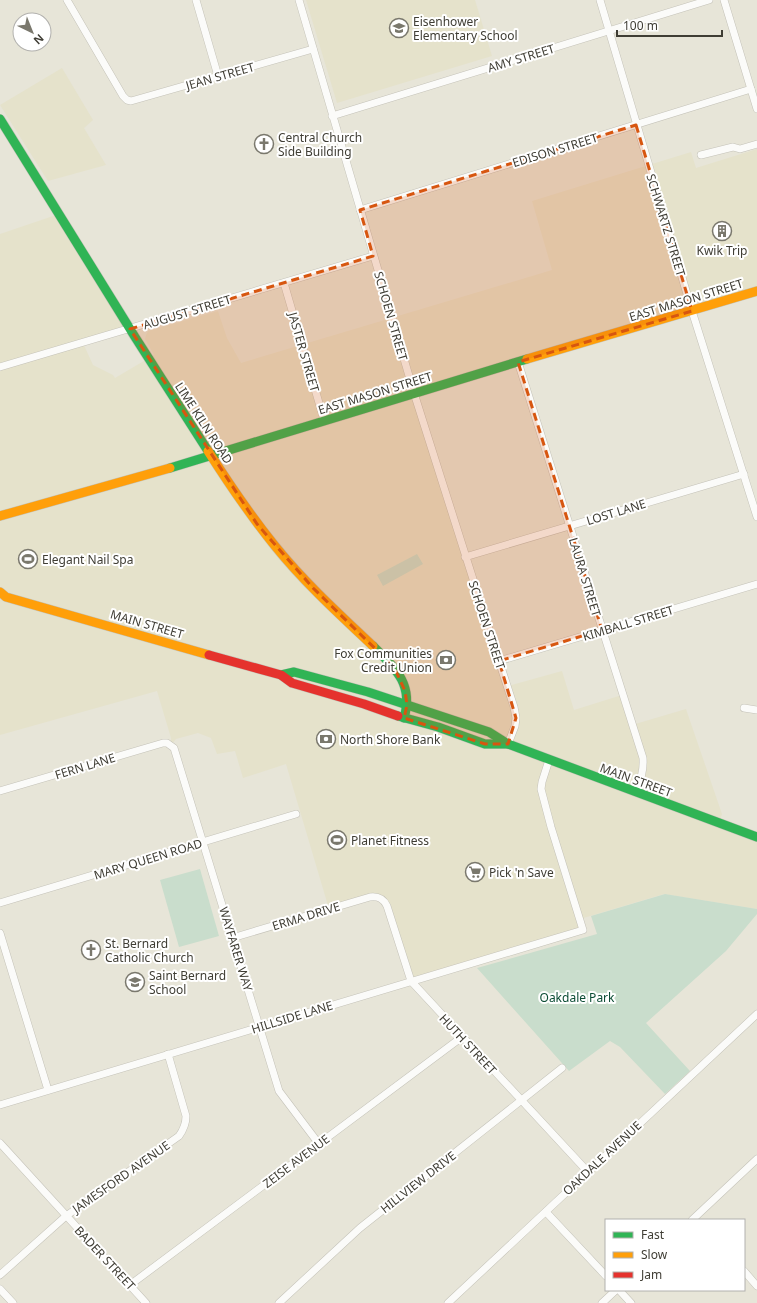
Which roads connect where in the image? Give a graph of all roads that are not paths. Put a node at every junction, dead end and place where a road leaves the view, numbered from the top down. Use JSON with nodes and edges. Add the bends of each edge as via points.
{"nodes":[{"id":1,"x":67,"y":0,"type":"edge"},
{"id":2,"x":196,"y":0,"type":"edge"},
{"id":3,"x":299,"y":0,"type":"edge"},
{"id":4,"x":600,"y":0,"type":"edge"},
{"id":5,"x":709,"y":0,"type":"edge"},
{"id":6,"x":724,"y":0,"type":"edge"},
{"id":7,"x":609,"y":31,"type":"junction"},
{"id":8,"x":313,"y":49,"type":"junction"},
{"id":9,"x":218,"y":76,"type":"junction"},
{"id":10,"x":751,"y":89,"type":"junction"},
{"id":11,"x":757,"y":109,"type":"edge"},
{"id":12,"x":332,"y":116,"type":"junction"},
{"id":13,"x":0,"y":119,"type":"edge"},
{"id":14,"x":636,"y":125,"type":"junction"},
{"id":15,"x":757,"y":144,"type":"edge"},
{"id":16,"x":701,"y":155,"type":"dead end"},
{"id":17,"x":360,"y":210,"type":"junction"},
{"id":18,"x":373,"y":256,"type":"junction"},
{"id":19,"x":284,"y":283,"type":"junction"},
{"id":20,"x":757,"y":291,"type":"edge"},
{"id":21,"x":692,"y":311,"type":"junction"},
{"id":22,"x":130,"y":329,"type":"junction"},
{"id":23,"x":518,"y":362,"type":"junction"},
{"id":24,"x":0,"y":367,"type":"edge"},
{"id":25,"x":414,"y":393,"type":"junction"},
{"id":26,"x":324,"y":420,"type":"junction"},
{"id":27,"x":210,"y":456,"type":"junction"},
{"id":28,"x":744,"y":474,"type":"junction"},
{"id":29,"x":0,"y":516,"type":"edge"},
{"id":30,"x":757,"y":517,"type":"edge"},
{"id":31,"x":569,"y":526,"type":"junction"},
{"id":32,"x":466,"y":556,"type":"junction"},
{"id":33,"x":757,"y":584,"type":"edge"},
{"id":34,"x":2,"y":596,"type":"edge"},
{"id":35,"x":602,"y":630,"type":"junction"},
{"id":36,"x":498,"y":661,"type":"junction"},
{"id":37,"x":281,"y":675,"type":"junction"},
{"id":38,"x":408,"y":705,"type":"junction"},
{"id":39,"x":744,"y":708,"type":"dead end"},
{"id":40,"x":757,"y":710,"type":"edge"},
{"id":41,"x":404,"y":718,"type":"junction"},
{"id":42,"x":508,"y":744,"type":"junction"},
{"id":43,"x":170,"y":745,"type":"joint"},
{"id":44,"x":549,"y":760,"type":"junction"},
{"id":45,"x":0,"y":791,"type":"edge"},
{"id":46,"x":636,"y":792,"type":"junction"},
{"id":47,"x":296,"y":814,"type":"dead end"},
{"id":48,"x":757,"y":837,"type":"edge"},
{"id":49,"x":203,"y":842,"type":"junction"},
{"id":50,"x":379,"y":897,"type":"joint"},
{"id":51,"x":0,"y":903,"type":"edge"},
{"id":52,"x":0,"y":932,"type":"edge"},
{"id":53,"x":232,"y":938,"type":"junction"},
{"id":54,"x":411,"y":981,"type":"junction"},
{"id":55,"x":757,"y":1014,"type":"edge"},
{"id":56,"x":260,"y":1027,"type":"junction"},
{"id":57,"x":462,"y":1037,"type":"junction"},
{"id":58,"x":168,"y":1054,"type":"junction"},
{"id":59,"x":562,"y":1068,"type":"dead end"},
{"id":60,"x":48,"y":1090,"type":"junction"},
{"id":61,"x":521,"y":1100,"type":"junction"},
{"id":62,"x":0,"y":1105,"type":"edge"},
{"id":63,"x":0,"y":1143,"type":"edge"},
{"id":64,"x":319,"y":1144,"type":"junction"},
{"id":65,"x":757,"y":1159,"type":"edge"},
{"id":66,"x":588,"y":1172,"type":"junction"},
{"id":67,"x":546,"y":1212,"type":"junction"},
{"id":68,"x":66,"y":1216,"type":"junction"},
{"id":69,"x":695,"y":1219,"type":"edge"},
{"id":70,"x":745,"y":1272,"type":"edge"},
{"id":71,"x":0,"y":1275,"type":"edge"},
{"id":72,"x":605,"y":1275,"type":"edge"},
{"id":73,"x":130,"y":1285,"type":"junction"},
{"id":74,"x":757,"y":1286,"type":"edge"},
{"id":75,"x":0,"y":1289,"type":"edge"},
{"id":76,"x":617,"y":1291,"type":"edge"},
{"id":77,"x":619,"y":1291,"type":"edge"},
{"id":78,"x":13,"y":1303,"type":"edge"},
{"id":79,"x":146,"y":1303,"type":"edge"},
{"id":80,"x":279,"y":1303,"type":"edge"},
{"id":81,"x":448,"y":1303,"type":"edge"},
{"id":82,"x":602,"y":1303,"type":"edge"},
{"id":83,"x":631,"y":1303,"type":"edge"}],
"edges":[{"from":1,"to":9,"type":"street","name":"JEAN STREET","via":[[127,100],[134,101]]},
{"from":2,"to":9,"type":"street"},
{"from":3,"to":8,"type":"street","name":"SCHOEN STREET"},
{"from":4,"to":7,"type":"street","name":"SCHWARTZ STREET"},
{"from":5,"to":7,"type":"street","name":"AMY STREET"},
{"from":6,"to":10,"type":"street"},
{"from":7,"to":12,"type":"street","name":"AMY STREET"},
{"from":7,"to":14,"type":"street","name":"SCHWARTZ STREET"},
{"from":8,"to":9,"type":"street","name":"JEAN STREET"},
{"from":8,"to":12,"type":"street","name":"SCHOEN STREET"},
{"from":10,"to":11,"type":"street"},
{"from":10,"to":14,"type":"street","name":"EDISON STREET"},
{"from":12,"to":17,"type":"street","name":"SCHOEN STREET"},
{"from":13,"to":22,"type":"main road","name":"LIME KILN ROAD"},
{"from":14,"to":17,"type":"street","name":"EDISON STREET"},
{"from":14,"to":21,"type":"street","name":"SCHWARTZ STREET"},
{"from":15,"to":16,"type":"street"},
{"from":17,"to":18,"type":"street","name":"SCHOEN STREET"},
{"from":18,"to":19,"type":"street","name":"AUGUST STREET"},
{"from":18,"to":25,"type":"street","name":"SCHOEN STREET"},
{"from":19,"to":22,"type":"street","name":"AUGUST STREET"},
{"from":19,"to":26,"type":"street","name":"JASTER STREET"},
{"from":20,"to":21,"type":"main road","name":"EAST MASON STREET"},
{"from":21,"to":23,"type":"main road","name":"EAST MASON STREET"},
{"from":21,"to":28,"type":"street","name":"SCHWARTZ STREET"},
{"from":22,"to":24,"type":"street","name":"AUGUST STREET"},
{"from":22,"to":27,"type":"main road","name":"LIME KILN ROAD"},
{"from":23,"to":25,"type":"main road","name":"EAST MASON STREET"},
{"from":23,"to":31,"type":"street","name":"LAURA STREET"},
{"from":25,"to":26,"type":"main road","name":"EAST MASON STREET"},
{"from":25,"to":32,"type":"street","name":"SCHOEN STREET"},
{"from":26,"to":27,"type":"main road","name":"EAST MASON STREET"},
{"from":27,"to":29,"type":"main road","name":"EAST MASON STREET"},
{"from":27,"to":38,"type":"main road","name":"LIME KILN ROAD","via":[[240,501],[284,557],[394,666],[402,681]]},
{"from":28,"to":30,"type":"street","name":"SCHWARTZ STREET"},
{"from":28,"to":31,"type":"street","name":"LOST LANE"},
{"from":31,"to":32,"type":"street","name":"LOST LANE"},
{"from":31,"to":35,"type":"street","name":"LAURA STREET"},
{"from":32,"to":36,"type":"street","name":"SCHOEN STREET"},
{"from":33,"to":35,"type":"street","name":"KIMBALL STREET"},
{"from":34,"to":37,"type":"main road","name":"MAIN STREET"},
{"from":35,"to":36,"type":"street","name":"KIMBALL STREET"},
{"from":35,"to":46,"type":"street","name":"LAURA STREET","via":[[643,758],[642,776]]},
{"from":36,"to":42,"type":"street","name":"SCHOEN STREET","via":[[516,718]]},
{"from":37,"to":38,"type":"main road","name":"MAIN STREET","via":[[299,673]]},
{"from":37,"to":41,"type":"main road","name":"MAIN STREET","via":[[295,684]]},
{"from":38,"to":41,"type":"main road"},
{"from":38,"to":42,"type":"main road","name":"MAIN STREET","via":[[489,732]]},
{"from":39,"to":40,"type":"street"},
{"from":41,"to":42,"type":"main road","name":"MAIN STREET","via":[[485,744]]},
{"from":42,"to":44,"type":"main road","name":"MAIN STREET"},
{"from":43,"to":45,"type":"street","name":"FERN LANE","via":[[164,743]]},
{"from":43,"to":49,"type":"street","name":"WAYFARER WAY","via":[[176,752]]},
{"from":44,"to":46,"type":"main road","name":"MAIN STREET"},
{"from":44,"to":54,"type":"street","name":"HILLSIDE LANE","via":[[542,782],[542,794],[583,930]]},
{"from":46,"to":48,"type":"main road","name":"MAIN STREET"},
{"from":47,"to":49,"type":"street","name":"MARY QUEEN ROAD"},
{"from":49,"to":51,"type":"street","name":"MARY QUEEN ROAD"},
{"from":49,"to":53,"type":"street","name":"WAYFARER WAY"},
{"from":50,"to":53,"type":"street","name":"ERMA DRIVE","via":[[370,896]]},
{"from":50,"to":54,"type":"street","name":"HUTH STREET","via":[[387,906]]},
{"from":52,"to":60,"type":"street"},
{"from":53,"to":56,"type":"street","name":"WAYFARER WAY"},
{"from":54,"to":56,"type":"street","name":"HILLSIDE LANE"},
{"from":54,"to":57,"type":"street","name":"HUTH STREET"},
{"from":55,"to":66,"type":"street","name":"OAKDALE AVENUE"},
{"from":56,"to":58,"type":"street","name":"HILLSIDE LANE"},
{"from":56,"to":64,"type":"street","name":"WAYFARER WAY","via":[[279,1091]]},
{"from":57,"to":61,"type":"street","name":"HUTH STREET"},
{"from":57,"to":64,"type":"street","name":"ZEISE AVENUE"},
{"from":58,"to":60,"type":"street","name":"HILLSIDE LANE"},
{"from":58,"to":68,"type":"street","name":"JAMESFORD AVENUE","via":[[186,1116],[183,1131]]},
{"from":59,"to":61,"type":"street","name":"HILLVIEW DRIVE"},
{"from":60,"to":62,"type":"street","name":"HILLSIDE LANE"},
{"from":61,"to":66,"type":"street","name":"HUTH STREET"},
{"from":61,"to":80,"type":"street","name":"HILLVIEW DRIVE","via":[[360,1228]]},
{"from":63,"to":68,"type":"street","name":"BADER STREET"},
{"from":64,"to":73,"type":"street","name":"ZEISE AVENUE"},
{"from":65,"to":69,"type":"street"},
{"from":66,"to":67,"type":"street","name":"OAKDALE AVENUE"},
{"from":67,"to":72,"type":"street"},
{"from":67,"to":81,"type":"street","name":"OAKDALE AVENUE"},
{"from":68,"to":71,"type":"street","name":"JAMESFORD AVENUE"},
{"from":68,"to":73,"type":"street","name":"BADER STREET"},
{"from":70,"to":74,"type":"street"},
{"from":73,"to":79,"type":"street","name":"BADER STREET"},
{"from":75,"to":78,"type":"street"},
{"from":76,"to":82,"type":"street"},
{"from":77,"to":83,"type":"street"}]}
